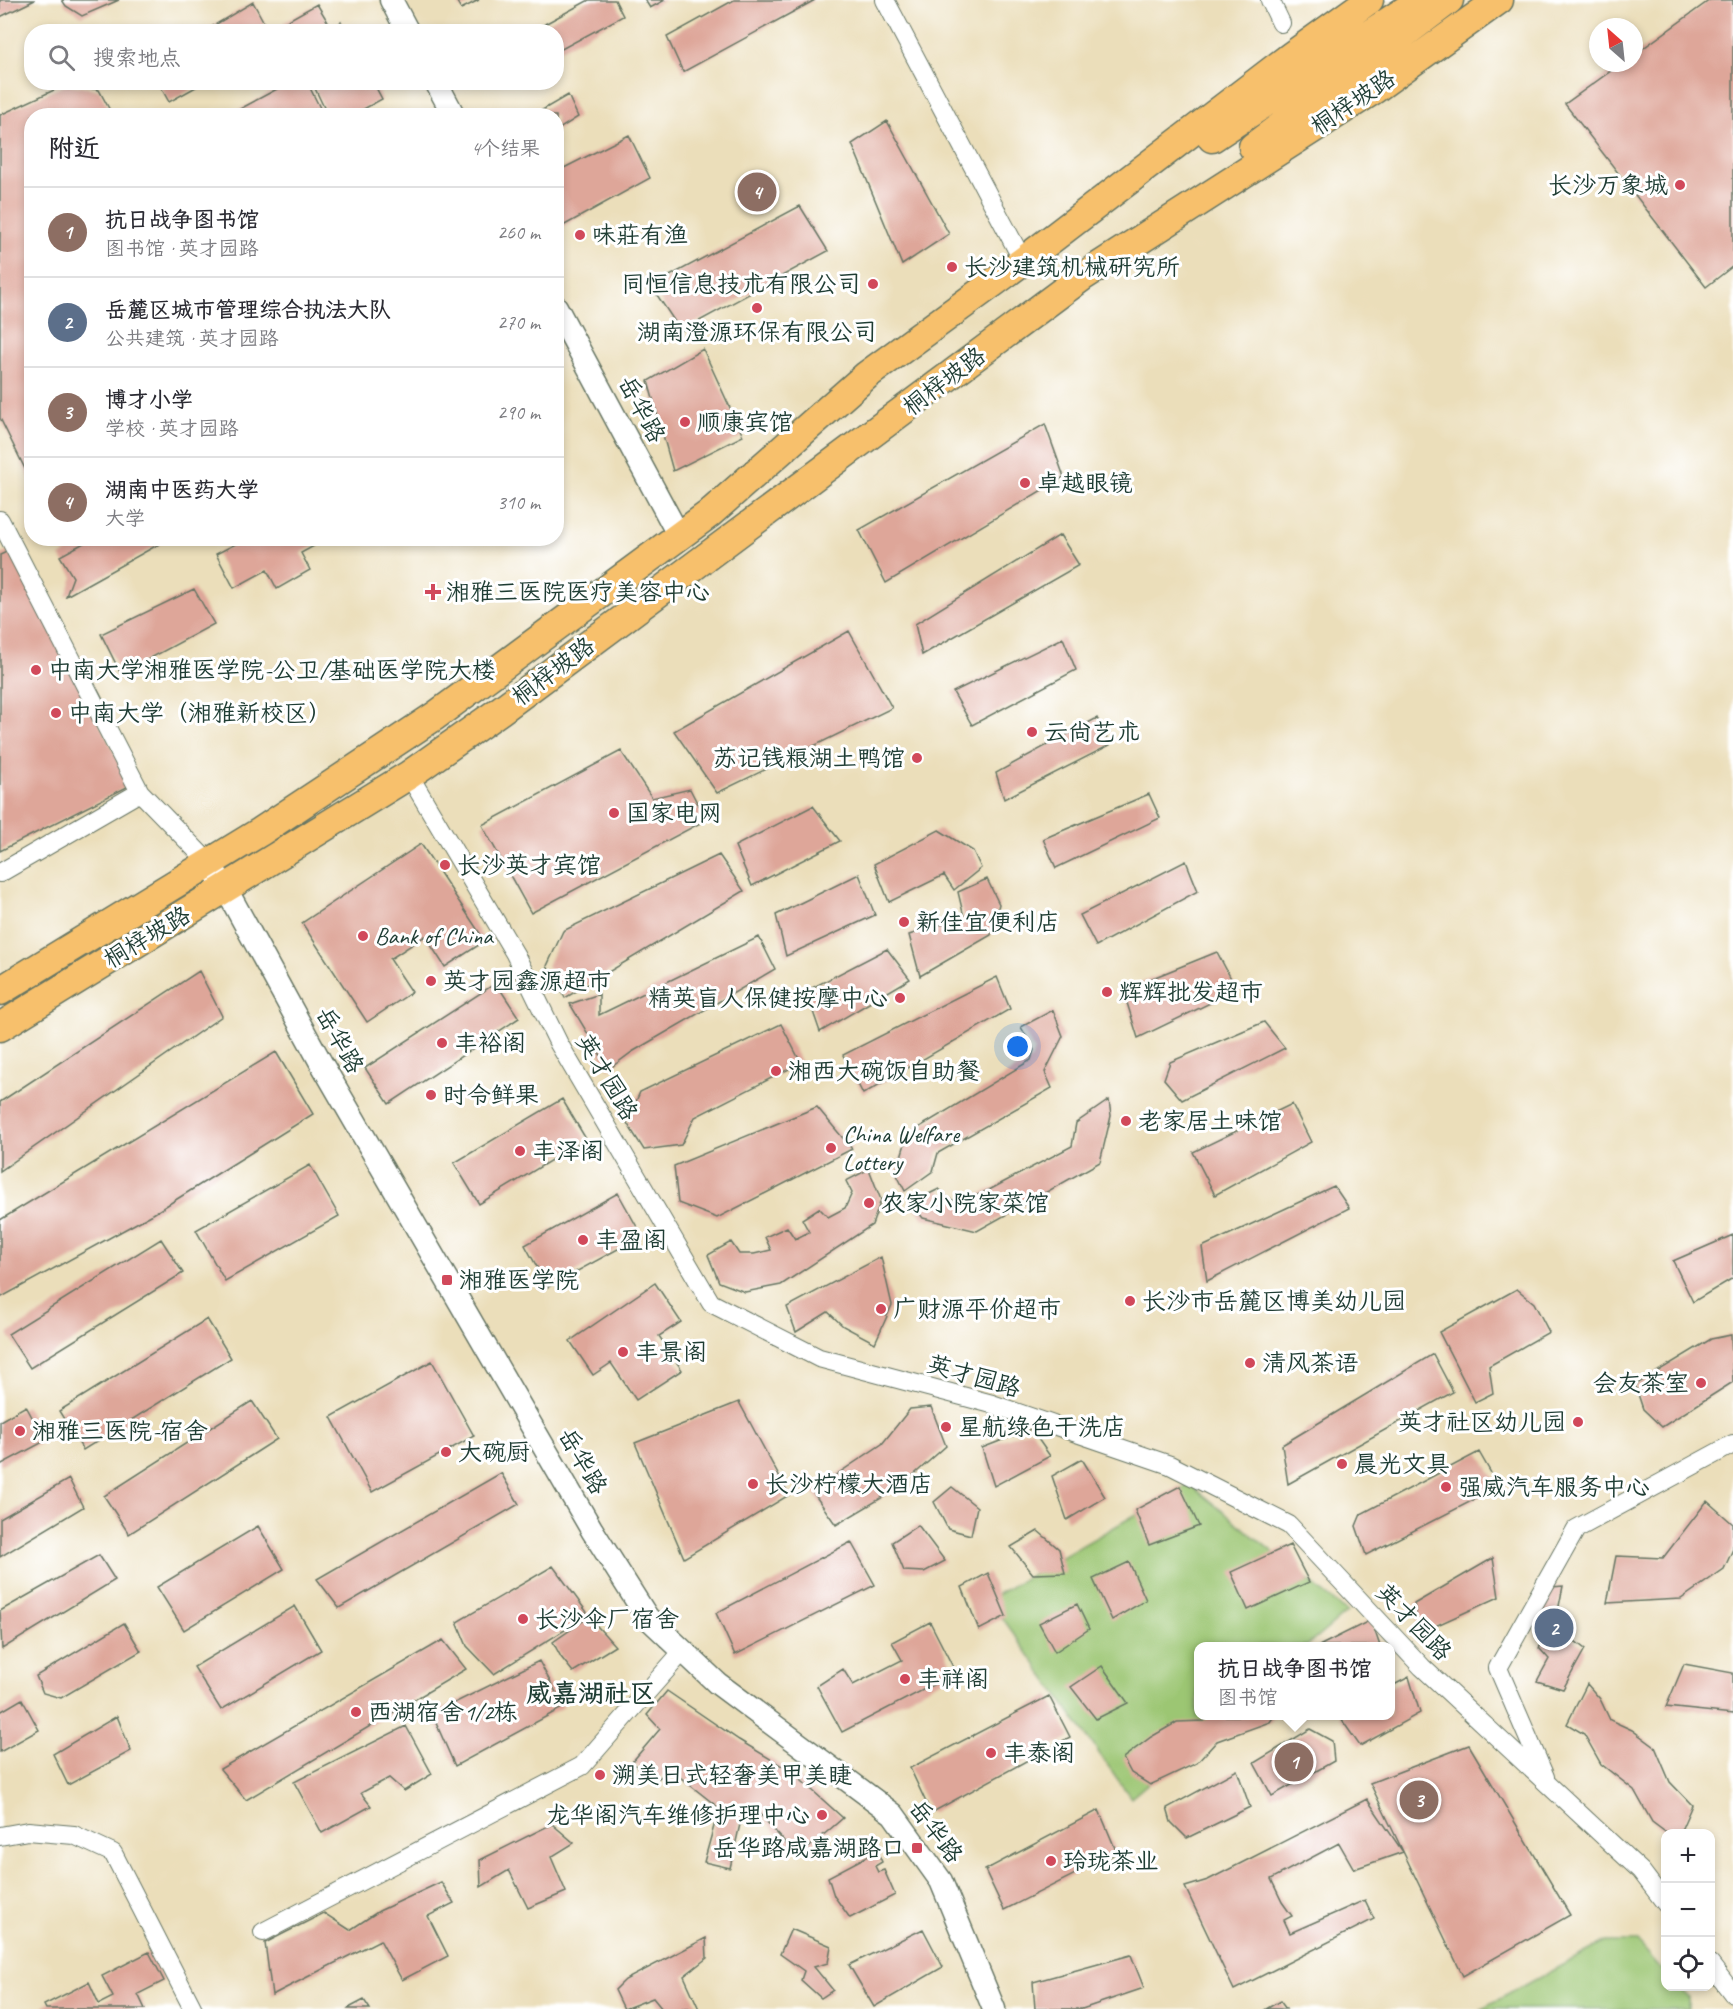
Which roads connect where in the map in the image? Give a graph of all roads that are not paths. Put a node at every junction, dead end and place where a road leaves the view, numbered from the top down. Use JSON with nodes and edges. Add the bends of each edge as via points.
{"nodes":[{"id":1,"x":392,"y":0,"type":"edge"},
{"id":2,"x":885,"y":0,"type":"edge"},
{"id":3,"x":1270,"y":0,"type":"edge"},
{"id":4,"x":1369,"y":0,"type":"edge"},
{"id":5,"x":1421,"y":0,"type":"edge"},
{"id":6,"x":1449,"y":0,"type":"edge"},
{"id":7,"x":1499,"y":0,"type":"edge"},
{"id":8,"x":1281,"y":23,"type":"dead end"},
{"id":9,"x":404,"y":24,"type":"edge"},
{"id":10,"x":440,"y":90,"type":"edge"},
{"id":11,"x":449,"y":108,"type":"edge"},
{"id":12,"x":1023,"y":261,"type":"junction"},
{"id":13,"x":1082,"y":277,"type":"junction"},
{"id":14,"x":564,"y":322,"type":"edge"},
{"id":15,"x":0,"y":520,"type":"edge"},
{"id":16,"x":679,"y":536,"type":"junction"},
{"id":17,"x":409,"y":775,"type":"junction"},
{"id":18,"x":140,"y":792,"type":"junction"},
{"id":19,"x":209,"y":863,"type":"junction"},
{"id":20,"x":0,"y":873,"type":"edge"},
{"id":21,"x":226,"y":889,"type":"junction"},
{"id":22,"x":0,"y":991,"type":"edge"},
{"id":23,"x":0,"y":1028,"type":"edge"},
{"id":24,"x":1733,"y":1444,"type":"edge"},
{"id":25,"x":683,"y":1651,"type":"junction"},
{"id":26,"x":1548,"y":1785,"type":"junction"},
{"id":27,"x":0,"y":1836,"type":"edge"},
{"id":28,"x":1661,"y":1898,"type":"edge"},
{"id":29,"x":263,"y":1932,"type":"dead end"},
{"id":30,"x":1715,"y":1971,"type":"edge"},
{"id":31,"x":1733,"y":1994,"type":"edge"},
{"id":32,"x":193,"y":2009,"type":"edge"},
{"id":33,"x":994,"y":2009,"type":"edge"}],
"edges":[{"from":1,"to":9,"type":"street"},
{"from":2,"to":12,"type":"street"},
{"from":3,"to":8,"type":"street"},
{"from":4,"to":12,"type":"main road","name":"桐梓坡路"},
{"from":5,"to":12,"type":"main road","name":"桐梓坡路"},
{"from":6,"to":13,"type":"main road","name":"桐梓坡路"},
{"from":7,"to":13,"type":"main road","name":"桐梓坡路","via":[[1375,89]]},
{"from":10,"to":11,"type":"street"},
{"from":12,"to":16,"type":"main road","name":"桐梓坡路","via":[[867,375]]},
{"from":13,"to":17,"type":"main road","name":"桐梓坡路","via":[[501,711]]},
{"from":14,"to":16,"type":"street","name":"岳华路"},
{"from":15,"to":18,"type":"street"},
{"from":16,"to":19,"type":"main road","name":"桐梓坡路","via":[[435,716]]},
{"from":17,"to":21,"type":"main road","name":"桐梓坡路"},
{"from":17,"to":26,"type":"street","name":"英才园路","via":[[515,954],[559,1044],[711,1303],[819,1358],[992,1404],[1170,1465],[1289,1525],[1422,1667]]},
{"from":18,"to":19,"type":"street"},
{"from":18,"to":20,"type":"street"},
{"from":19,"to":21,"type":"street","name":"岳华路"},
{"from":19,"to":22,"type":"main road","name":"桐梓坡路"},
{"from":21,"to":23,"type":"main road","name":"桐梓坡路"},
{"from":21,"to":25,"type":"street","name":"岳华路","via":[[320,1061],[592,1530],[647,1617]]},
{"from":24,"to":26,"type":"street","via":[[1576,1529],[1498,1668]]},
{"from":25,"to":29,"type":"street","via":[[582,1766]]},
{"from":25,"to":33,"type":"street","name":"岳华路","via":[[717,1683],[893,1814],[941,1881]]},
{"from":26,"to":28,"type":"street","name":"英才园路","via":[[1641,1871]]},
{"from":27,"to":32,"type":"street","via":[[28,1831],[74,1835],[113,1852]]},
{"from":30,"to":31,"type":"street"}]}
